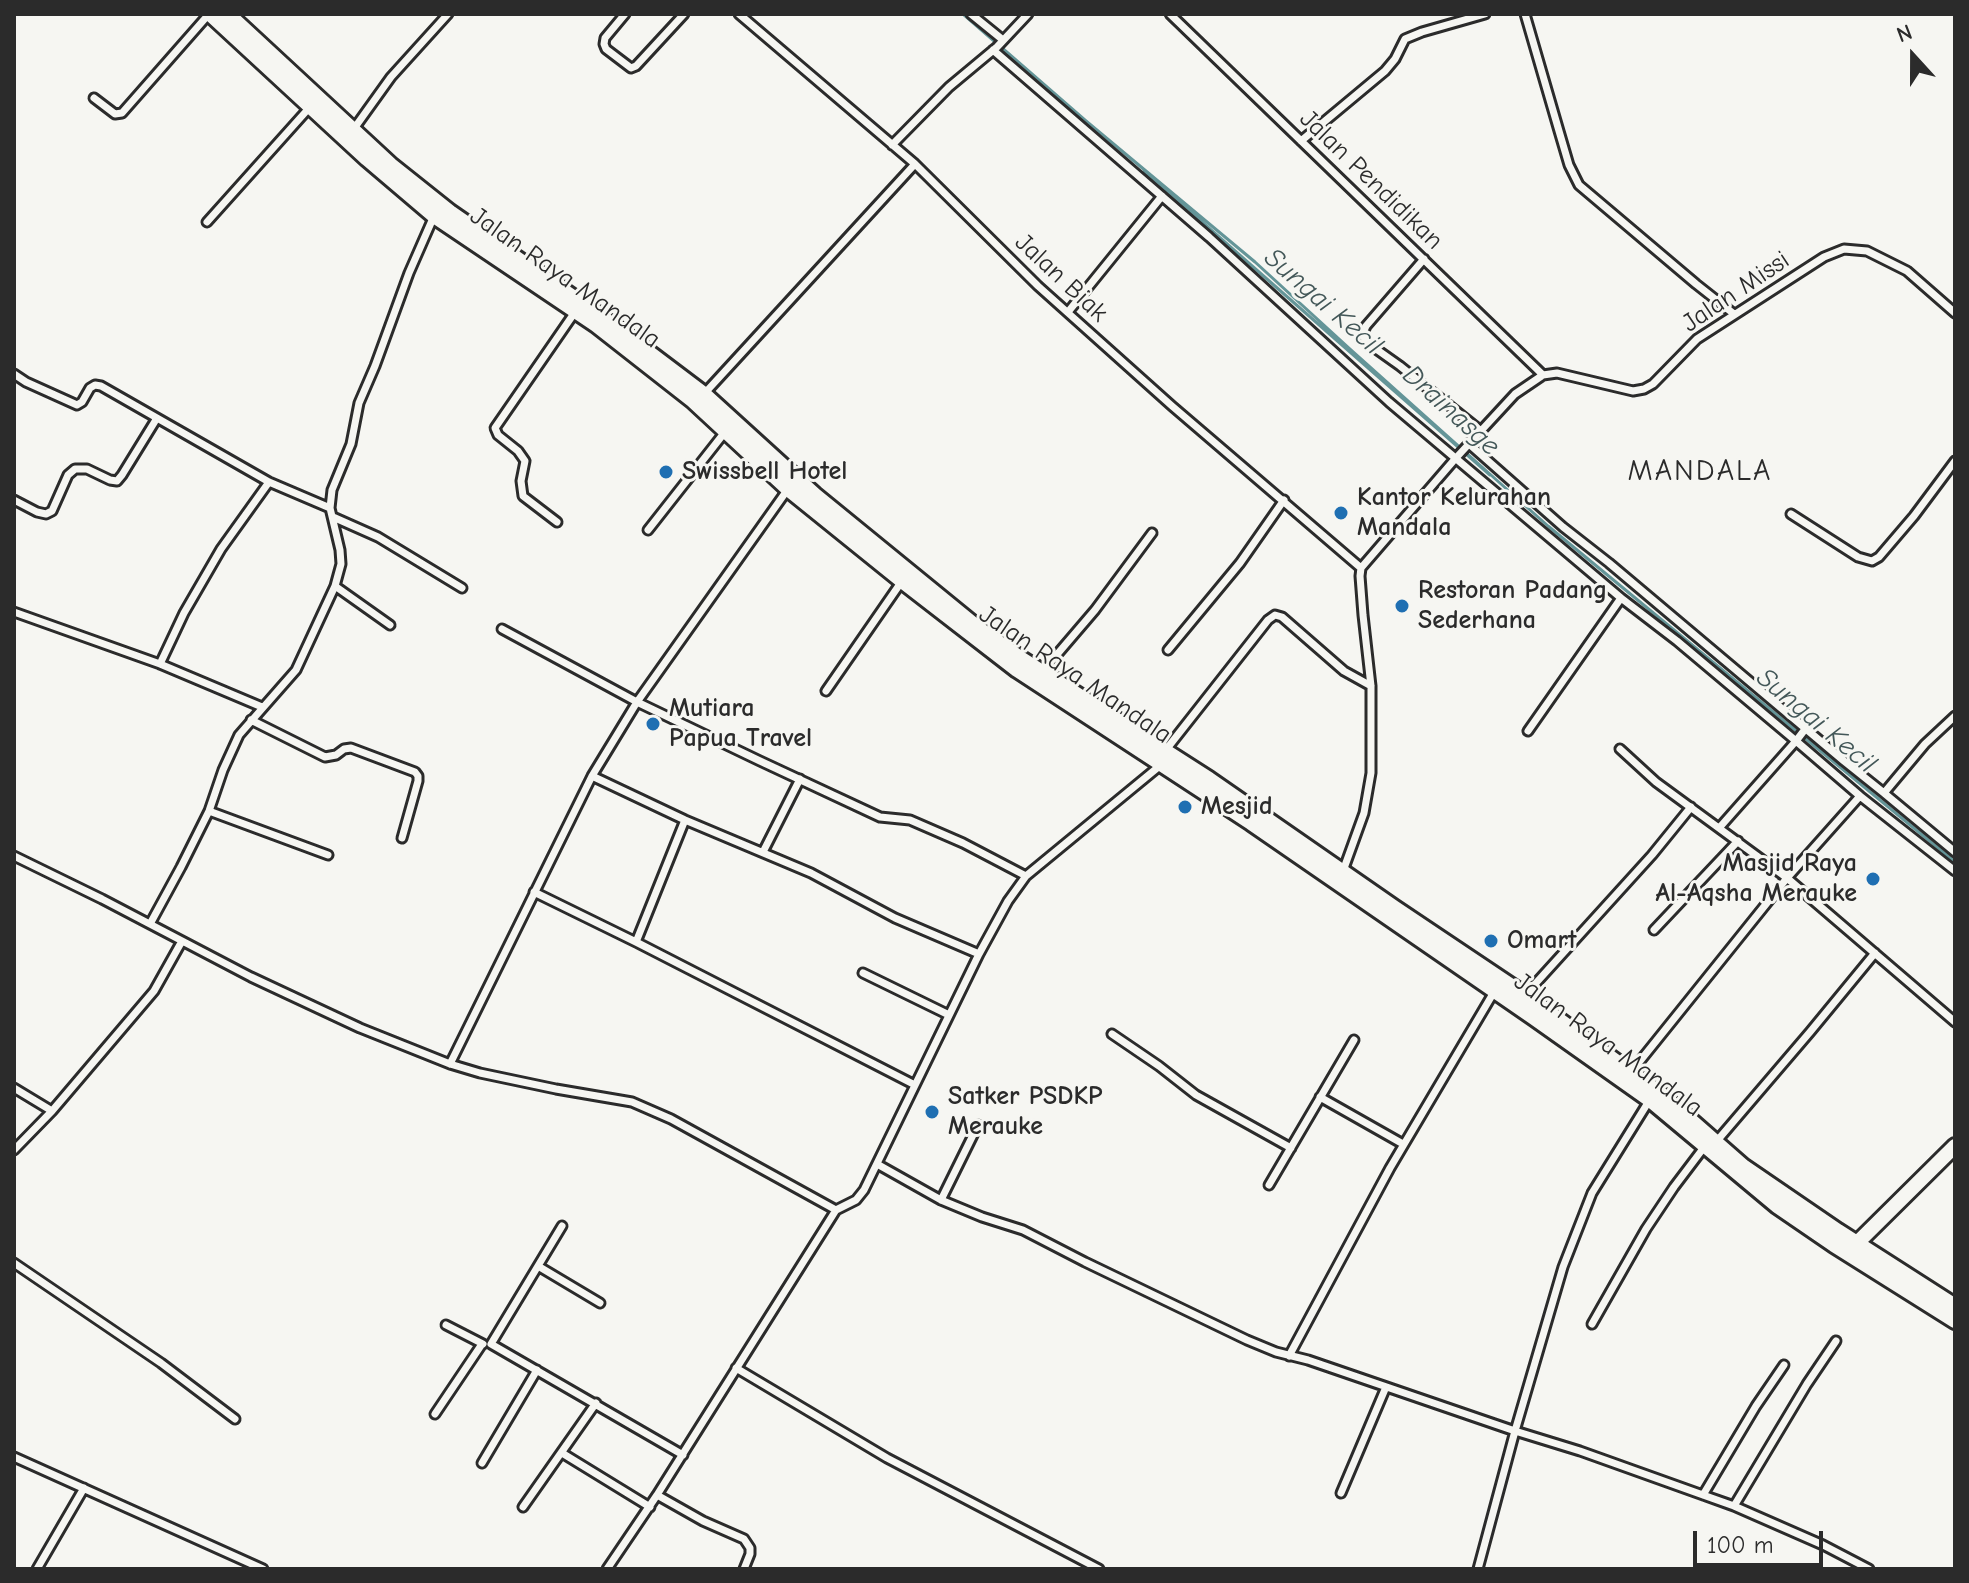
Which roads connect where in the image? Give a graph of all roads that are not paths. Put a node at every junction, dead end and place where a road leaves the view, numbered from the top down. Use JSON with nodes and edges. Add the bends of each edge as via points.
{"nodes":[{"id":1,"x":210,"y":14,"type":"edge"},
{"id":2,"x":228,"y":14,"type":"edge"},
{"id":3,"x":448,"y":14,"type":"edge"},
{"id":4,"x":625,"y":14,"type":"edge"},
{"id":5,"x":684,"y":14,"type":"edge"},
{"id":6,"x":739,"y":14,"type":"edge"},
{"id":7,"x":971,"y":14,"type":"edge"},
{"id":8,"x":1028,"y":14,"type":"edge"},
{"id":9,"x":1170,"y":14,"type":"edge"},
{"id":10,"x":1485,"y":14,"type":"edge"},
{"id":11,"x":1525,"y":14,"type":"edge"},
{"id":12,"x":999,"y":45,"type":"junction"},
{"id":13,"x":94,"y":98,"type":"dead end"},
{"id":14,"x":311,"y":107,"type":"junction"},
{"id":15,"x":353,"y":130,"type":"junction"},
{"id":16,"x":1301,"y":141,"type":"junction"},
{"id":17,"x":892,"y":145,"type":"junction"},
{"id":18,"x":915,"y":164,"type":"junction"},
{"id":19,"x":1162,"y":196,"type":"junction"},
{"id":20,"x":434,"y":216,"type":"junction"},
{"id":21,"x":207,"y":222,"type":"dead end"},
{"id":22,"x":1424,"y":259,"type":"junction"},
{"id":23,"x":536,"y":278,"type":"junction"},
{"id":24,"x":575,"y":311,"type":"junction"},
{"id":25,"x":1068,"y":312,"type":"junction"},
{"id":26,"x":1955,"y":313,"type":"edge"},
{"id":27,"x":1734,"y":314,"type":"junction"},
{"id":28,"x":14,"y":374,"type":"edge"},
{"id":29,"x":1543,"y":375,"type":"junction"},
{"id":30,"x":704,"y":394,"type":"junction"},
{"id":31,"x":157,"y":418,"type":"junction"},
{"id":32,"x":727,"y":430,"type":"junction"},
{"id":33,"x":1481,"y":431,"type":"junction"},
{"id":34,"x":1467,"y":446,"type":"junction"},
{"id":35,"x":1457,"y":457,"type":"junction"},
{"id":36,"x":1955,"y":461,"type":"edge"},
{"id":37,"x":269,"y":482,"type":"junction"},
{"id":38,"x":788,"y":489,"type":"junction"},
{"id":39,"x":14,"y":500,"type":"edge"},
{"id":40,"x":1284,"y":500,"type":"junction"},
{"id":41,"x":330,"y":508,"type":"junction"},
{"id":42,"x":1791,"y":514,"type":"dead end"},
{"id":43,"x":333,"y":517,"type":"junction"},
{"id":44,"x":557,"y":522,"type":"dead end"},
{"id":45,"x":648,"y":530,"type":"dead end"},
{"id":46,"x":1152,"y":533,"type":"dead end"},
{"id":47,"x":1361,"y":568,"type":"junction"},
{"id":48,"x":906,"y":577,"type":"junction"},
{"id":49,"x":335,"y":586,"type":"junction"},
{"id":50,"x":462,"y":588,"type":"dead end"},
{"id":51,"x":1621,"y":598,"type":"junction"},
{"id":52,"x":14,"y":612,"type":"edge"},
{"id":53,"x":390,"y":625,"type":"dead end"},
{"id":54,"x":502,"y":629,"type":"dead end"},
{"id":55,"x":1168,"y":650,"type":"dead end"},
{"id":56,"x":160,"y":664,"type":"junction"},
{"id":57,"x":1042,"y":672,"type":"junction"},
{"id":58,"x":1371,"y":686,"type":"junction"},
{"id":59,"x":826,"y":691,"type":"dead end"},
{"id":60,"x":637,"y":702,"type":"junction"},
{"id":61,"x":262,"y":707,"type":"junction"},
{"id":62,"x":1955,"y":716,"type":"edge"},
{"id":63,"x":251,"y":720,"type":"junction"},
{"id":64,"x":1805,"y":730,"type":"junction"},
{"id":65,"x":1528,"y":731,"type":"dead end"},
{"id":66,"x":1797,"y":740,"type":"junction"},
{"id":67,"x":1620,"y":749,"type":"dead end"},
{"id":68,"x":1164,"y":757,"type":"junction"},
{"id":69,"x":592,"y":776,"type":"junction"},
{"id":70,"x":800,"y":779,"type":"junction"},
{"id":71,"x":1884,"y":793,"type":"junction"},
{"id":72,"x":1860,"y":796,"type":"junction"},
{"id":73,"x":1691,"y":807,"type":"junction"},
{"id":74,"x":209,"y":811,"type":"junction"},
{"id":75,"x":685,"y":820,"type":"junction"},
{"id":76,"x":1720,"y":827,"type":"junction"},
{"id":77,"x":402,"y":838,"type":"dead end"},
{"id":78,"x":1738,"y":841,"type":"junction"},
{"id":79,"x":763,"y":852,"type":"junction"},
{"id":80,"x":1955,"y":852,"type":"edge"},
{"id":81,"x":328,"y":855,"type":"dead end"},
{"id":82,"x":14,"y":856,"type":"edge"},
{"id":83,"x":1343,"y":871,"type":"junction"},
{"id":84,"x":1955,"y":871,"type":"edge"},
{"id":85,"x":1026,"y":876,"type":"junction"},
{"id":86,"x":1787,"y":878,"type":"junction"},
{"id":87,"x":534,"y":892,"type":"junction"},
{"id":88,"x":150,"y":924,"type":"junction"},
{"id":89,"x":1654,"y":930,"type":"dead end"},
{"id":90,"x":182,"y":941,"type":"junction"},
{"id":91,"x":636,"y":942,"type":"junction"},
{"id":92,"x":1875,"y":953,"type":"junction"},
{"id":93,"x":979,"y":954,"type":"junction"},
{"id":94,"x":863,"y":973,"type":"dead end"},
{"id":95,"x":1495,"y":991,"type":"junction"},
{"id":96,"x":1525,"y":995,"type":"junction"},
{"id":97,"x":1538,"y":1013,"type":"junction"},
{"id":98,"x":949,"y":1015,"type":"junction"},
{"id":99,"x":1955,"y":1022,"type":"edge"},
{"id":100,"x":1112,"y":1034,"type":"dead end"},
{"id":101,"x":1354,"y":1040,"type":"dead end"},
{"id":102,"x":450,"y":1064,"type":"junction"},
{"id":103,"x":1632,"y":1071,"type":"junction"},
{"id":104,"x":915,"y":1085,"type":"junction"},
{"id":105,"x":14,"y":1088,"type":"edge"},
{"id":106,"x":1320,"y":1097,"type":"junction"},
{"id":107,"x":1650,"y":1100,"type":"junction"},
{"id":108,"x":52,"y":1111,"type":"junction"},
{"id":109,"x":978,"y":1125,"type":"dead end"},
{"id":110,"x":1403,"y":1144,"type":"junction"},
{"id":111,"x":1710,"y":1144,"type":"junction"},
{"id":112,"x":1955,"y":1146,"type":"edge"},
{"id":113,"x":15,"y":1147,"type":"edge"},
{"id":114,"x":1291,"y":1148,"type":"junction"},
{"id":115,"x":877,"y":1164,"type":"junction"},
{"id":116,"x":1269,"y":1185,"type":"dead end"},
{"id":117,"x":941,"y":1200,"type":"junction"},
{"id":118,"x":836,"y":1210,"type":"junction"},
{"id":119,"x":562,"y":1226,"type":"dead end"},
{"id":120,"x":1853,"y":1248,"type":"junction"},
{"id":121,"x":14,"y":1263,"type":"edge"},
{"id":122,"x":538,"y":1266,"type":"junction"},
{"id":123,"x":600,"y":1303,"type":"dead end"},
{"id":124,"x":1955,"y":1306,"type":"edge"},
{"id":125,"x":1955,"y":1321,"type":"edge"},
{"id":126,"x":1592,"y":1324,"type":"dead end"},
{"id":127,"x":446,"y":1325,"type":"dead end"},
{"id":128,"x":1836,"y":1341,"type":"dead end"},
{"id":129,"x":487,"y":1344,"type":"junction"},
{"id":130,"x":1289,"y":1356,"type":"junction"},
{"id":131,"x":1784,"y":1365,"type":"dead end"},
{"id":132,"x":736,"y":1368,"type":"junction"},
{"id":133,"x":537,"y":1370,"type":"junction"},
{"id":134,"x":1386,"y":1387,"type":"junction"},
{"id":135,"x":596,"y":1403,"type":"junction"},
{"id":136,"x":435,"y":1414,"type":"dead end"},
{"id":137,"x":235,"y":1419,"type":"dead end"},
{"id":138,"x":1515,"y":1431,"type":"junction"},
{"id":139,"x":562,"y":1453,"type":"junction"},
{"id":140,"x":683,"y":1455,"type":"junction"},
{"id":141,"x":14,"y":1457,"type":"edge"},
{"id":142,"x":482,"y":1463,"type":"dead end"},
{"id":143,"x":84,"y":1488,"type":"junction"},
{"id":144,"x":1341,"y":1493,"type":"dead end"},
{"id":145,"x":657,"y":1495,"type":"junction"},
{"id":146,"x":1703,"y":1495,"type":"junction"},
{"id":147,"x":1734,"y":1506,"type":"junction"},
{"id":148,"x":523,"y":1507,"type":"dead end"},
{"id":149,"x":650,"y":1507,"type":"junction"},
{"id":150,"x":37,"y":1569,"type":"edge"},
{"id":151,"x":263,"y":1569,"type":"edge"},
{"id":152,"x":607,"y":1569,"type":"edge"},
{"id":153,"x":744,"y":1569,"type":"edge"},
{"id":154,"x":1099,"y":1569,"type":"edge"},
{"id":155,"x":1478,"y":1569,"type":"edge"},
{"id":156,"x":1869,"y":1569,"type":"edge"}],
"edges":[{"from":1,"to":13,"type":"street","via":[[122,113],[115,114]]},
{"from":1,"to":14,"type":"highway","name":"Jalan Raya Mandala"},
{"from":2,"to":15,"type":"highway","name":"Jalan Raya Mandala"},
{"from":3,"to":15,"type":"street","via":[[391,77]]},
{"from":4,"to":5,"type":"street","via":[[604,41],[606,49],[631,68]]},
{"from":6,"to":17,"type":"street","name":"Jalan Biak"},
{"from":7,"to":12,"type":"street"},
{"from":8,"to":12,"type":"street"},
{"from":9,"to":16,"type":"street","name":"Jalan Pendidikan"},
{"from":10,"to":16,"type":"street","via":[[1405,39],[1385,71]]},
{"from":11,"to":27,"type":"street","via":[[1579,185]]},
{"from":12,"to":17,"type":"street"},
{"from":12,"to":19,"type":"street"},
{"from":14,"to":20,"type":"highway","name":"Jalan Raya Mandala"},
{"from":14,"to":21,"type":"street"},
{"from":15,"to":23,"type":"highway","name":"Jalan Raya Mandala"},
{"from":16,"to":22,"type":"street","name":"Jalan Pendidikan"},
{"from":17,"to":18,"type":"street","name":"Jalan Biak"},
{"from":18,"to":25,"type":"street","name":"Jalan Biak"},
{"from":18,"to":30,"type":"street"},
{"from":19,"to":25,"type":"street"},
{"from":19,"to":35,"type":"street"},
{"from":20,"to":23,"type":"highway","name":"Jalan Raya Mandala"},
{"from":20,"to":41,"type":"street","via":[[359,403]]},
{"from":22,"to":29,"type":"street","name":"Jalan Pendidikan"},
{"from":22,"to":33,"type":"street","via":[[1362,335]]},
{"from":23,"to":24,"type":"highway","name":"Jalan Raya Mandala"},
{"from":23,"to":30,"type":"highway","name":"Jalan Raya Mandala"},
{"from":24,"to":32,"type":"highway","name":"Jalan Raya Mandala"},
{"from":24,"to":44,"type":"street","via":[[495,428],[525,461],[523,496]]},
{"from":25,"to":40,"type":"street","name":"Jalan Biak"},
{"from":26,"to":27,"type":"street","name":"Jalan Missi","via":[[1907,271],[1853,248],[1824,257]]},
{"from":27,"to":29,"type":"street","name":"Jalan Missi","via":[[1697,339],[1644,389]]},
{"from":28,"to":31,"type":"street","via":[[75,405],[98,385]]},
{"from":29,"to":33,"type":"street","via":[[1515,394]]},
{"from":30,"to":48,"type":"highway","name":"Jalan Raya Mandala"},
{"from":31,"to":37,"type":"street"},
{"from":31,"to":39,"type":"street","via":[[117,481],[75,469],[46,514]]},
{"from":32,"to":38,"type":"highway","name":"Jalan Raya Mandala"},
{"from":32,"to":45,"type":"street"},
{"from":33,"to":34,"type":"street"},
{"from":34,"to":35,"type":"street"},
{"from":34,"to":64,"type":"street"},
{"from":35,"to":47,"type":"street"},
{"from":35,"to":51,"type":"street"},
{"from":36,"to":42,"type":"street","via":[[1872,561]]},
{"from":37,"to":41,"type":"street"},
{"from":37,"to":56,"type":"street","via":[[221,549]]},
{"from":38,"to":48,"type":"highway","name":"Jalan Raya Mandala"},
{"from":38,"to":60,"type":"street"},
{"from":40,"to":47,"type":"street","name":"Jalan Biak"},
{"from":40,"to":55,"type":"street"},
{"from":41,"to":43,"type":"street"},
{"from":43,"to":49,"type":"street","via":[[341,564]]},
{"from":43,"to":50,"type":"street","via":[[378,537]]},
{"from":46,"to":57,"type":"street"},
{"from":47,"to":58,"type":"street"},
{"from":48,"to":57,"type":"highway","name":"Jalan Raya Mandala"},
{"from":48,"to":59,"type":"street"},
{"from":48,"to":68,"type":"highway","name":"Jalan Raya Mandala","via":[[1017,670]]},
{"from":49,"to":53,"type":"street"},
{"from":49,"to":61,"type":"street","via":[[296,670]]},
{"from":51,"to":65,"type":"street"},
{"from":51,"to":66,"type":"street"},
{"from":52,"to":56,"type":"street"},
{"from":54,"to":60,"type":"street"},
{"from":56,"to":61,"type":"street"},
{"from":57,"to":68,"type":"highway","name":"Jalan Raya Mandala"},
{"from":58,"to":68,"type":"street","via":[[1275,615]]},
{"from":58,"to":83,"type":"street","via":[[1370,786]]},
{"from":60,"to":69,"type":"street"},
{"from":60,"to":70,"type":"street"},
{"from":61,"to":63,"type":"street"},
{"from":62,"to":71,"type":"street"},
{"from":63,"to":74,"type":"street","via":[[231,750]]},
{"from":63,"to":77,"type":"street","via":[[325,757],[351,748],[415,772],[418,781]]},
{"from":64,"to":66,"type":"street"},
{"from":64,"to":71,"type":"street"},
{"from":66,"to":72,"type":"street"},
{"from":66,"to":76,"type":"street"},
{"from":67,"to":73,"type":"street"},
{"from":68,"to":83,"type":"highway","name":"Jalan Raya Mandala","via":[[1209,779]]},
{"from":68,"to":85,"type":"street"},
{"from":68,"to":95,"type":"highway","name":"Jalan Raya Mandala"},
{"from":69,"to":75,"type":"street"},
{"from":69,"to":87,"type":"street"},
{"from":70,"to":79,"type":"street"},
{"from":70,"to":85,"type":"street","via":[[880,817],[910,820]]},
{"from":71,"to":80,"type":"street"},
{"from":72,"to":84,"type":"street"},
{"from":72,"to":86,"type":"street"},
{"from":73,"to":76,"type":"street"},
{"from":73,"to":96,"type":"street"},
{"from":74,"to":81,"type":"street"},
{"from":74,"to":88,"type":"street"},
{"from":75,"to":79,"type":"street"},
{"from":75,"to":91,"type":"street"},
{"from":76,"to":78,"type":"street"},
{"from":78,"to":86,"type":"street"},
{"from":78,"to":89,"type":"street"},
{"from":79,"to":93,"type":"street"},
{"from":82,"to":88,"type":"street"},
{"from":83,"to":96,"type":"highway","name":"Jalan Raya Mandala"},
{"from":85,"to":93,"type":"street"},
{"from":86,"to":92,"type":"street"},
{"from":86,"to":103,"type":"street"},
{"from":87,"to":91,"type":"street"},
{"from":87,"to":102,"type":"street"},
{"from":88,"to":90,"type":"street"},
{"from":90,"to":102,"type":"street","via":[[360,1028]]},
{"from":90,"to":108,"type":"street","via":[[154,991]]},
{"from":91,"to":104,"type":"street"},
{"from":92,"to":99,"type":"street"},
{"from":92,"to":111,"type":"street"},
{"from":93,"to":98,"type":"street"},
{"from":94,"to":98,"type":"street"},
{"from":95,"to":97,"type":"highway","name":"Jalan Raya Mandala"},
{"from":95,"to":110,"type":"street"},
{"from":96,"to":97,"type":"highway","name":"Jalan Raya Mandala"},
{"from":97,"to":103,"type":"highway","name":"Jalan Raya Mandala"},
{"from":97,"to":107,"type":"highway","name":"Jalan Raya Mandala"},
{"from":98,"to":104,"type":"street"},
{"from":100,"to":114,"type":"street","via":[[1196,1095]]},
{"from":101,"to":106,"type":"street"},
{"from":102,"to":118,"type":"street","via":[[632,1102]]},
{"from":103,"to":111,"type":"highway","name":"Jalan Raya Mandala"},
{"from":104,"to":115,"type":"street"},
{"from":105,"to":108,"type":"street"},
{"from":106,"to":110,"type":"street"},
{"from":106,"to":114,"type":"street"},
{"from":107,"to":111,"type":"highway","name":"Jalan Raya Mandala"},
{"from":107,"to":138,"type":"street","via":[[1592,1193],[1563,1267]]},
{"from":108,"to":113,"type":"street"},
{"from":109,"to":117,"type":"street"},
{"from":110,"to":130,"type":"street"},
{"from":111,"to":120,"type":"highway","name":"Jalan Raya Mandala","via":[[1838,1231]]},
{"from":111,"to":126,"type":"street","via":[[1646,1229]]},
{"from":112,"to":120,"type":"highway"},
{"from":114,"to":116,"type":"street"},
{"from":115,"to":117,"type":"street"},
{"from":115,"to":118,"type":"street","via":[[860,1196]]},
{"from":117,"to":130,"type":"street","via":[[1023,1230]]},
{"from":118,"to":132,"type":"street"},
{"from":119,"to":122,"type":"street"},
{"from":120,"to":124,"type":"highway","name":"Jalan Raya Mandala","via":[[1874,1254]]},
{"from":120,"to":125,"type":"highway","name":"Jalan Raya Mandala"},
{"from":121,"to":137,"type":"street"},
{"from":122,"to":123,"type":"street"},
{"from":122,"to":129,"type":"street"},
{"from":127,"to":129,"type":"street"},
{"from":128,"to":147,"type":"street"},
{"from":129,"to":133,"type":"street"},
{"from":129,"to":136,"type":"street"},
{"from":130,"to":134,"type":"street"},
{"from":131,"to":146,"type":"street"},
{"from":132,"to":140,"type":"street"},
{"from":132,"to":154,"type":"street","via":[[887,1458]]},
{"from":133,"to":135,"type":"street"},
{"from":133,"to":142,"type":"street"},
{"from":134,"to":138,"type":"street"},
{"from":134,"to":144,"type":"street"},
{"from":135,"to":139,"type":"street"},
{"from":135,"to":140,"type":"street"},
{"from":138,"to":146,"type":"street"},
{"from":138,"to":155,"type":"street"},
{"from":139,"to":148,"type":"street"},
{"from":139,"to":149,"type":"street"},
{"from":140,"to":145,"type":"street"},
{"from":141,"to":143,"type":"street"},
{"from":143,"to":150,"type":"street"},
{"from":143,"to":151,"type":"street"},
{"from":145,"to":149,"type":"street"},
{"from":145,"to":153,"type":"street","via":[[744,1539],[750,1548]]},
{"from":146,"to":147,"type":"street"},
{"from":147,"to":156,"type":"street"},
{"from":149,"to":152,"type":"street"}]}
